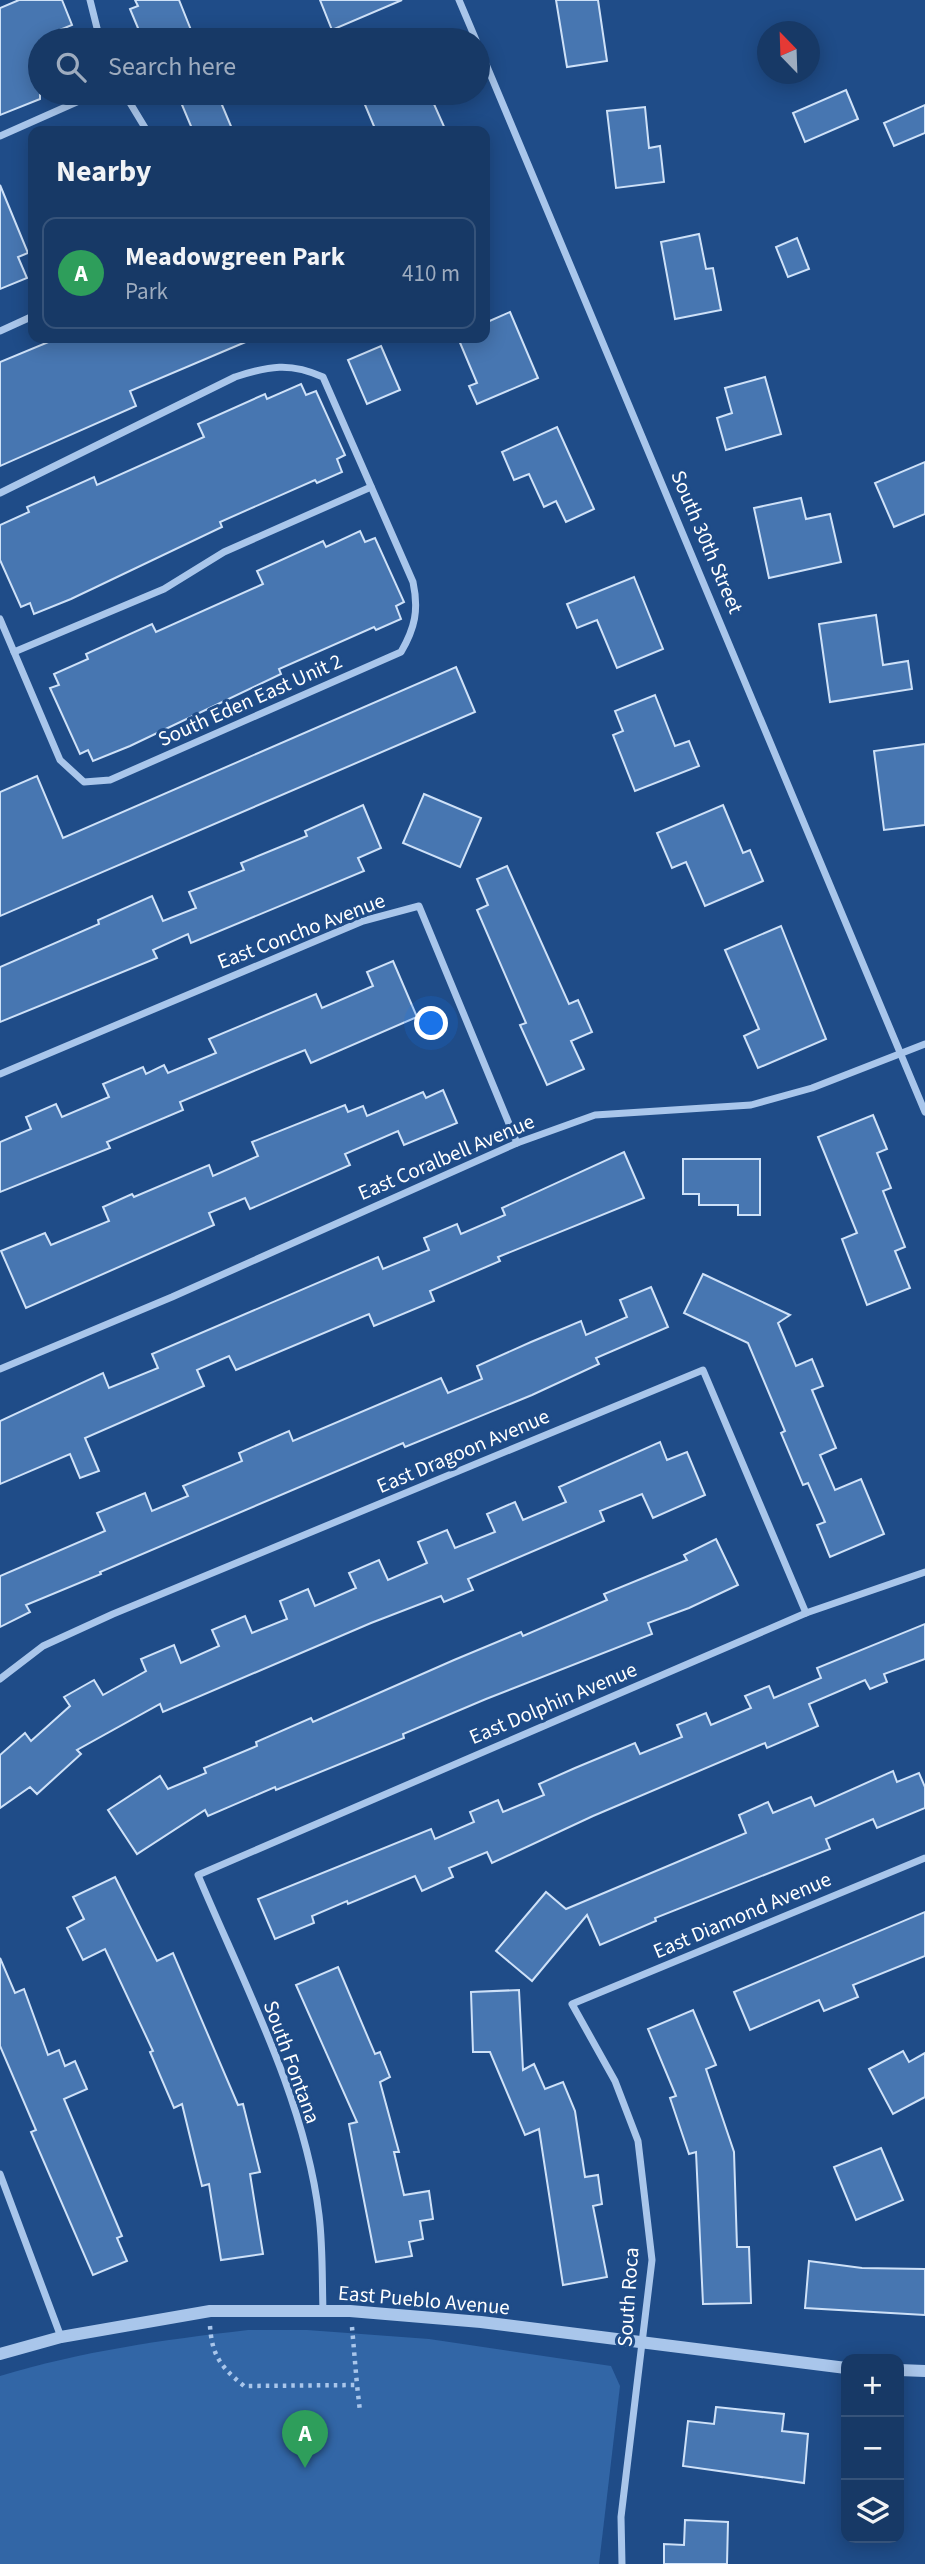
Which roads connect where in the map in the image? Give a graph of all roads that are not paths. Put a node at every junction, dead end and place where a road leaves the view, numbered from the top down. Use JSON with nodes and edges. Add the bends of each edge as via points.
{"nodes":[{"id":1,"x":90,"y":0,"type":"edge"},
{"id":2,"x":458,"y":0,"type":"edge"},
{"id":3,"x":97,"y":28,"type":"edge"},
{"id":4,"x":471,"y":28,"type":"edge"},
{"id":5,"x":490,"y":73,"type":"edge"},
{"id":6,"x":70,"y":105,"type":"edge"},
{"id":7,"x":131,"y":105,"type":"edge"},
{"id":8,"x":144,"y":126,"type":"edge"},
{"id":9,"x":0,"y":136,"type":"edge"},
{"id":10,"x":28,"y":318,"type":"edge"},
{"id":11,"x":0,"y":331,"type":"edge"},
{"id":12,"x":371,"y":487,"type":"junction"},
{"id":13,"x":0,"y":493,"type":"edge"},
{"id":14,"x":0,"y":619,"type":"edge"},
{"id":15,"x":14,"y":652,"type":"junction"},
{"id":16,"x":925,"y":1044,"type":"edge"},
{"id":17,"x":901,"y":1054,"type":"junction"},
{"id":18,"x":0,"y":1074,"type":"edge"},
{"id":19,"x":925,"y":1112,"type":"edge"},
{"id":20,"x":517,"y":1143,"type":"junction"},
{"id":21,"x":0,"y":1369,"type":"edge"},
{"id":22,"x":925,"y":1572,"type":"edge"},
{"id":23,"x":806,"y":1613,"type":"junction"},
{"id":24,"x":0,"y":1679,"type":"edge"},
{"id":25,"x":925,"y":1858,"type":"edge"},
{"id":26,"x":198,"y":1875,"type":"joint"},
{"id":27,"x":572,"y":2004,"type":"joint"},
{"id":28,"x":0,"y":2174,"type":"edge"},
{"id":29,"x":323,"y":2311,"type":"junction"},
{"id":30,"x":61,"y":2337,"type":"junction"},
{"id":31,"x":644,"y":2344,"type":"junction"},
{"id":32,"x":0,"y":2354,"type":"edge"},
{"id":33,"x":841,"y":2367,"type":"edge"},
{"id":34,"x":904,"y":2370,"type":"edge"},
{"id":35,"x":925,"y":2371,"type":"edge"},
{"id":36,"x":622,"y":2564,"type":"edge"}],
"edges":[{"from":1,"to":3,"type":"street"},
{"from":2,"to":4,"type":"street","name":"South 30th Street"},
{"from":5,"to":17,"type":"street","name":"South 30th Street"},
{"from":6,"to":9,"type":"street"},
{"from":7,"to":8,"type":"street"},
{"from":10,"to":11,"type":"street"},
{"from":12,"to":13,"type":"street","name":"South Eden East Unit 2","via":[[323,377],[300,367],[263,368],[235,377]]},
{"from":12,"to":15,"type":"street","via":[[224,552],[164,589]]},
{"from":12,"to":15,"type":"street","name":"South Eden East Unit 2","via":[[413,582],[418,605],[414,629],[401,652],[110,780],[84,782],[60,760]]},
{"from":14,"to":15,"type":"street","name":"South Eden East Unit 2"},
{"from":16,"to":17,"type":"street","name":"East Coralbell Avenue"},
{"from":17,"to":19,"type":"street","name":"South 30th Street"},
{"from":17,"to":20,"type":"street","name":"East Coralbell Avenue","via":[[812,1088],[751,1105],[595,1115]]},
{"from":18,"to":20,"type":"street","name":"East Concho Avenue","via":[[363,920],[419,906]]},
{"from":20,"to":21,"type":"street","name":"East Coralbell Avenue"},
{"from":22,"to":23,"type":"street","name":"East Dolphin Avenue"},
{"from":23,"to":24,"type":"street","name":"East Dragoon Avenue","via":[[703,1370],[113,1614],[43,1646]]},
{"from":23,"to":26,"type":"street","name":"East Dolphin Avenue"},
{"from":25,"to":27,"type":"street","name":"East Diamond Avenue"},
{"from":26,"to":29,"type":"street","name":"South Fontana","via":[[284,2078],[301,2137],[319,2215]]},
{"from":27,"to":31,"type":"street","name":"South Roca","via":[[615,2081],[638,2141],[652,2260]]},
{"from":28,"to":30,"type":"street"},
{"from":29,"to":30,"type":"street","name":"East Pueblo Avenue","via":[[210,2311]]},
{"from":29,"to":31,"type":"street","name":"East Pueblo Avenue","via":[[481,2322]]},
{"from":30,"to":32,"type":"street","name":"East Pueblo Avenue"},
{"from":31,"to":33,"type":"street","name":"East Pueblo Avenue"},
{"from":31,"to":36,"type":"street","name":"South Roca","via":[[621,2517]]},
{"from":34,"to":35,"type":"street"}]}
